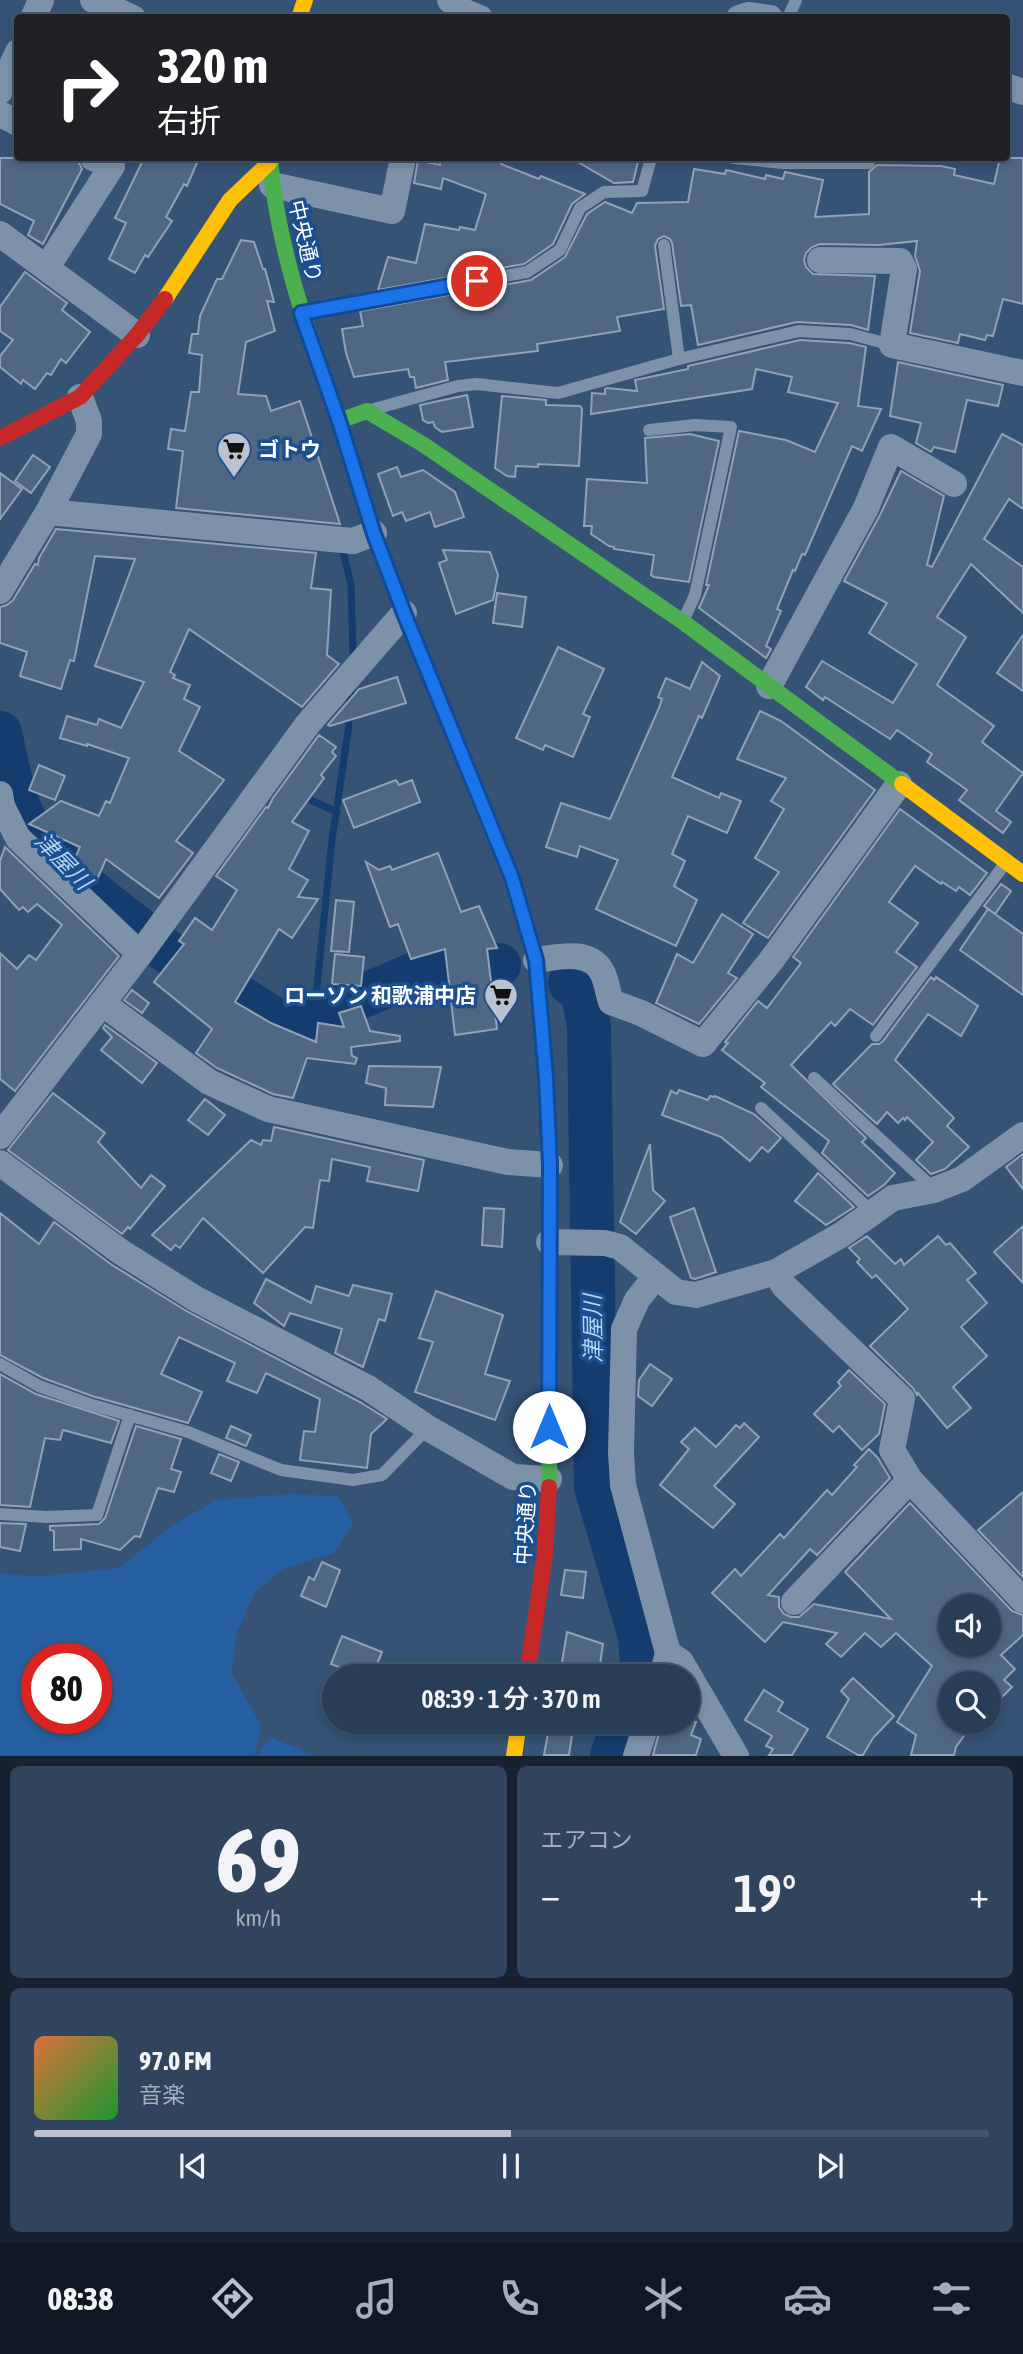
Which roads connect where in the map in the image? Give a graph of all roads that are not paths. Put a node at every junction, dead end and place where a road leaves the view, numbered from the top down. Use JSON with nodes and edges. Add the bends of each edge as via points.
{"nodes":[{"id":1,"x":93,"y":0,"type":"edge"},
{"id":2,"x":124,"y":14,"type":"edge"},
{"id":3,"x":14,"y":61,"type":"edge"},
{"id":4,"x":0,"y":91,"type":"edge"},
{"id":5,"x":100,"y":161,"type":"edge"},
{"id":6,"x":402,"y":161,"type":"edge"},
{"id":7,"x":650,"y":161,"type":"edge"},
{"id":8,"x":763,"y":161,"type":"edge"},
{"id":9,"x":869,"y":163,"type":"dead end"},
{"id":10,"x":270,"y":168,"type":"edge"},
{"id":11,"x":0,"y":234,"type":"edge"},
{"id":12,"x":664,"y":245,"type":"dead end"},
{"id":13,"x":820,"y":260,"type":"dead end"},
{"id":14,"x":47,"y":268,"type":"junction"},
{"id":15,"x":301,"y":313,"type":"junction"},
{"id":16,"x":138,"y":335,"type":"junction"},
{"id":17,"x":892,"y":345,"type":"junction"},
{"id":18,"x":679,"y":359,"type":"junction"},
{"id":19,"x":1023,"y":373,"type":"edge"},
{"id":20,"x":80,"y":397,"type":"junction"},
{"id":21,"x":367,"y":411,"type":"junction"},
{"id":22,"x":339,"y":421,"type":"junction"},
{"id":23,"x":649,"y":430,"type":"dead end"},
{"id":24,"x":0,"y":438,"type":"edge"},
{"id":25,"x":954,"y":484,"type":"dead end"},
{"id":26,"x":48,"y":512,"type":"junction"},
{"id":27,"x":374,"y":534,"type":"junction"},
{"id":28,"x":0,"y":592,"type":"edge"},
{"id":29,"x":404,"y":613,"type":"junction"},
{"id":30,"x":682,"y":622,"type":"junction"},
{"id":31,"x":769,"y":686,"type":"junction"},
{"id":32,"x":899,"y":783,"type":"junction"},
{"id":33,"x":0,"y":794,"type":"edge"},
{"id":34,"x":1007,"y":862,"type":"junction"},
{"id":35,"x":1023,"y":874,"type":"edge"},
{"id":36,"x":140,"y":954,"type":"junction"},
{"id":37,"x":536,"y":960,"type":"junction"},
{"id":38,"x":102,"y":1003,"type":"junction"},
{"id":39,"x":876,"y":1036,"type":"dead end"},
{"id":40,"x":814,"y":1078,"type":"dead end"},
{"id":41,"x":8,"y":1107,"type":"edge"},
{"id":42,"x":761,"y":1108,"type":"dead end"},
{"id":43,"x":1023,"y":1135,"type":"edge"},
{"id":44,"x":0,"y":1136,"type":"edge"},
{"id":45,"x":0,"y":1163,"type":"edge"},
{"id":46,"x":550,"y":1165,"type":"junction"},
{"id":47,"x":934,"y":1190,"type":"junction"},
{"id":48,"x":872,"y":1212,"type":"junction"},
{"id":49,"x":549,"y":1242,"type":"junction"},
{"id":50,"x":776,"y":1272,"type":"junction"},
{"id":51,"x":656,"y":1276,"type":"junction"},
{"id":52,"x":0,"y":1364,"type":"edge"},
{"id":53,"x":130,"y":1415,"type":"junction"},
{"id":54,"x":428,"y":1428,"type":"junction"},
{"id":55,"x":549,"y":1479,"type":"junction"},
{"id":56,"x":910,"y":1480,"type":"junction"},
{"id":57,"x":0,"y":1514,"type":"edge"},
{"id":58,"x":1023,"y":1600,"type":"edge"},
{"id":59,"x":794,"y":1602,"type":"dead end"},
{"id":60,"x":529,"y":1664,"type":"edge"},
{"id":61,"x":665,"y":1664,"type":"edge"},
{"id":62,"x":700,"y":1694,"type":"edge"},
{"id":63,"x":517,"y":1734,"type":"edge"},
{"id":64,"x":643,"y":1734,"type":"edge"},
{"id":65,"x":514,"y":1755,"type":"edge"},
{"id":66,"x":636,"y":1755,"type":"edge"},
{"id":67,"x":736,"y":1755,"type":"edge"}],
"edges":[{"from":1,"to":2,"type":"street"},
{"from":3,"to":4,"type":"street"},
{"from":5,"to":14,"type":"street","via":[[112,166]]},
{"from":6,"to":10,"type":"street","via":[[392,211]]},
{"from":7,"to":15,"type":"lane","via":[[642,191],[604,192],[580,208],[560,250],[527,272]]},
{"from":8,"to":9,"type":"lane"},
{"from":10,"to":15,"type":"main road","name":"中央通り","via":[[280,233]]},
{"from":10,"to":16,"type":"main road","via":[[230,200]]},
{"from":11,"to":14,"type":"street"},
{"from":12,"to":18,"type":"lane"},
{"from":13,"to":17,"type":"street","via":[[900,261],[904,269]]},
{"from":14,"to":16,"type":"street"},
{"from":15,"to":22,"type":"main road","name":"中央通り"},
{"from":16,"to":20,"type":"main road"},
{"from":17,"to":18,"type":"lane","via":[[850,334],[799,331]]},
{"from":17,"to":19,"type":"street"},
{"from":18,"to":21,"type":"lane","via":[[558,393],[477,384]]},
{"from":20,"to":24,"type":"main road"},
{"from":20,"to":26,"type":"street","via":[[89,434]]},
{"from":21,"to":22,"type":"main road"},
{"from":21,"to":30,"type":"main road"},
{"from":22,"to":27,"type":"main road","name":"中央通り"},
{"from":23,"to":30,"type":"lane","via":[[730,427],[695,594]]},
{"from":25,"to":31,"type":"street","via":[[891,447],[866,508]]},
{"from":26,"to":27,"type":"street","via":[[353,541]]},
{"from":26,"to":28,"type":"street"},
{"from":27,"to":29,"type":"main road","name":"中央通り"},
{"from":29,"to":36,"type":"street","via":[[307,725]]},
{"from":29,"to":37,"type":"main road","name":"中央通り","via":[[512,878]]},
{"from":30,"to":31,"type":"main road"},
{"from":31,"to":32,"type":"main road"},
{"from":32,"to":34,"type":"main road"},
{"from":32,"to":37,"type":"street","via":[[770,962],[703,1044],[611,1002],[596,964],[576,956]]},
{"from":33,"to":36,"type":"street","via":[[18,838]]},
{"from":34,"to":35,"type":"main road"},
{"from":34,"to":39,"type":"lane"},
{"from":36,"to":38,"type":"street"},
{"from":37,"to":46,"type":"main road","name":"中央通り"},
{"from":38,"to":41,"type":"street"},
{"from":38,"to":46,"type":"street","via":[[209,1082],[268,1109],[508,1162]]},
{"from":40,"to":47,"type":"lane"},
{"from":41,"to":44,"type":"street"},
{"from":42,"to":48,"type":"lane"},
{"from":43,"to":47,"type":"street","via":[[962,1179]]},
{"from":45,"to":54,"type":"street","via":[[121,1252],[196,1299],[368,1388]]},
{"from":46,"to":49,"type":"main road","name":"中央通り"},
{"from":47,"to":48,"type":"street","via":[[893,1198]]},
{"from":48,"to":50,"type":"street"},
{"from":49,"to":51,"type":"street","via":[[621,1247]]},
{"from":49,"to":55,"type":"main road","name":"中央通り"},
{"from":50,"to":51,"type":"street","via":[[696,1296],[676,1292]]},
{"from":50,"to":56,"type":"street","via":[[784,1286],[902,1399],[892,1450]]},
{"from":51,"to":61,"type":"street","via":[[637,1300],[624,1329],[621,1452],[623,1485]]},
{"from":52,"to":53,"type":"lane","via":[[39,1385]]},
{"from":53,"to":54,"type":"lane","via":[[188,1432],[281,1470],[353,1480],[382,1475]]},
{"from":53,"to":57,"type":"lane","via":[[97,1515]]},
{"from":54,"to":55,"type":"street","via":[[513,1477]]},
{"from":55,"to":60,"type":"main road","name":"中央通り","via":[[545,1554]]},
{"from":56,"to":58,"type":"street"},
{"from":56,"to":59,"type":"street"},
{"from":62,"to":67,"type":"street"},
{"from":63,"to":65,"type":"main road"},
{"from":64,"to":66,"type":"street"}]}
